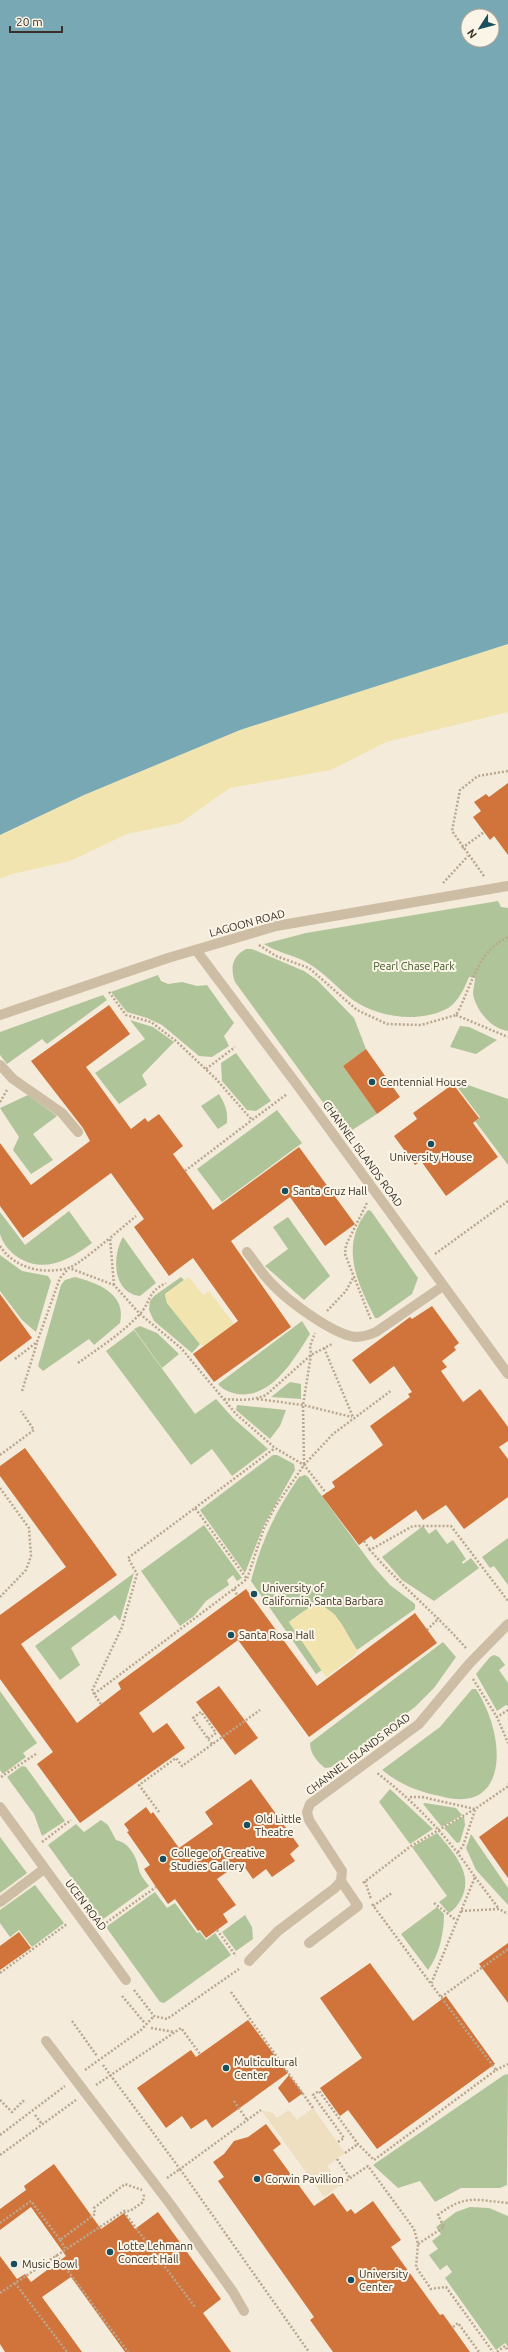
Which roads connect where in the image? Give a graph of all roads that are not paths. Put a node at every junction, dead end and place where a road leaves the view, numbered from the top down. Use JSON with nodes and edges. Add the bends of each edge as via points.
{"nodes":[{"id":1,"x":508,"y":886,"type":"edge"},
{"id":2,"x":196,"y":950,"type":"junction"},
{"id":3,"x":0,"y":1015,"type":"edge"},
{"id":4,"x":0,"y":1065,"type":"edge"},
{"id":5,"x":78,"y":1132,"type":"dead end"},
{"id":6,"x":247,"y":1252,"type":"dead end"},
{"id":7,"x":443,"y":1286,"type":"junction"},
{"id":8,"x":508,"y":1374,"type":"edge"},
{"id":9,"x":508,"y":1624,"type":"edge"},
{"id":10,"x":0,"y":1807,"type":"edge"},
{"id":11,"x":44,"y":1869,"type":"junction"},
{"id":12,"x":341,"y":1881,"type":"junction"},
{"id":13,"x":0,"y":1902,"type":"edge"},
{"id":14,"x":309,"y":1943,"type":"dead end"},
{"id":15,"x":249,"y":1961,"type":"road end"},
{"id":16,"x":126,"y":1980,"type":"road end"},
{"id":17,"x":46,"y":2041,"type":"dead end"},
{"id":18,"x":244,"y":2311,"type":"dead end"}],
"edges":[{"from":1,"to":2,"type":"street","name":"LAGOON ROAD","via":[[276,926]]},
{"from":2,"to":3,"type":"street","name":"LAGOON ROAD"},
{"from":2,"to":7,"type":"street","name":"CHANNEL ISLANDS ROAD"},
{"from":4,"to":5,"type":"street","via":[[13,1079],[62,1113]]},
{"from":6,"to":7,"type":"street","via":[[272,1284],[298,1306],[321,1322],[354,1337],[376,1332]]},
{"from":7,"to":8,"type":"street","name":"CHANNEL ISLANDS ROAD"},
{"from":9,"to":12,"type":"street","name":"CHANNEL ISLANDS ROAD","via":[[474,1659],[419,1724],[310,1804],[309,1820],[342,1871]]},
{"from":10,"to":11,"type":"street","name":"UCEN ROAD"},
{"from":11,"to":13,"type":"street"},
{"from":11,"to":16,"type":"street","name":"UCEN ROAD"},
{"from":12,"to":14,"type":"street","via":[[358,1906]]},
{"from":12,"to":15,"type":"street","via":[[278,1931]]},
{"from":17,"to":18,"type":"street","via":[[174,2211]]}]}
